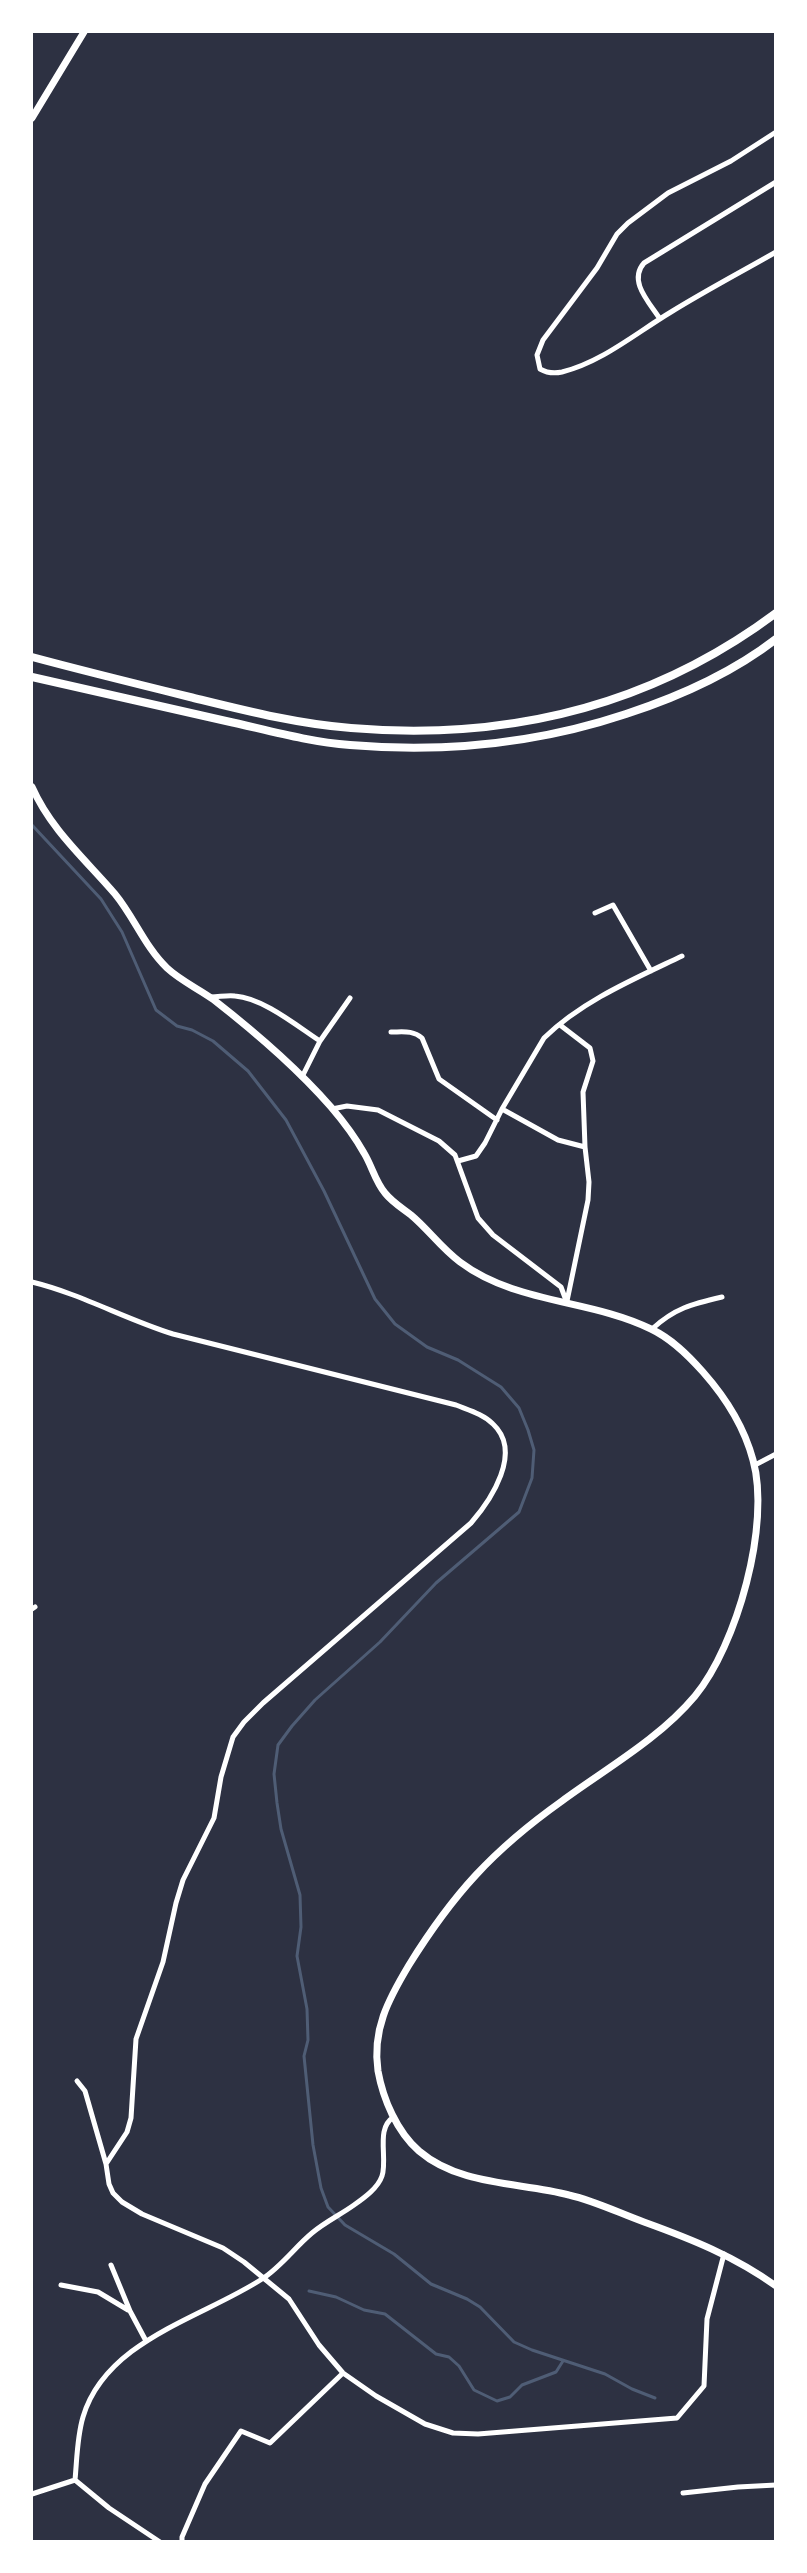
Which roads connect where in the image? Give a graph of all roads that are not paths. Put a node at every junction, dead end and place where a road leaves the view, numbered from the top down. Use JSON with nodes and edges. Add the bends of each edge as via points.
{"nodes":[{"id":1,"x":84,"y":32,"type":"edge"},
{"id":2,"x":32,"y":118,"type":"edge"},
{"id":3,"x":776,"y":132,"type":"edge"},
{"id":4,"x":776,"y":182,"type":"edge"},
{"id":5,"x":776,"y":252,"type":"edge"},
{"id":6,"x":660,"y":319,"type":"junction"},
{"id":7,"x":776,"y":613,"type":"edge"},
{"id":8,"x":776,"y":639,"type":"edge"},
{"id":9,"x":32,"y":657,"type":"edge"},
{"id":10,"x":32,"y":677,"type":"edge"},
{"id":11,"x":32,"y":787,"type":"edge"},
{"id":12,"x":595,"y":913,"type":"dead end"},
{"id":13,"x":682,"y":956,"type":"dead end"},
{"id":14,"x":651,"y":971,"type":"junction"},
{"id":15,"x":210,"y":998,"type":"junction"},
{"id":16,"x":350,"y":998,"type":"dead end"},
{"id":17,"x":560,"y":1025,"type":"junction"},
{"id":18,"x":392,"y":1032,"type":"dead end"},
{"id":19,"x":320,"y":1041,"type":"junction"},
{"id":20,"x":302,"y":1077,"type":"junction"},
{"id":21,"x":332,"y":1109,"type":"junction"},
{"id":22,"x":502,"y":1109,"type":"junction"},
{"id":23,"x":497,"y":1120,"type":"junction"},
{"id":24,"x":585,"y":1147,"type":"junction"},
{"id":25,"x":458,"y":1161,"type":"junction"},
{"id":26,"x":32,"y":1282,"type":"edge"},
{"id":27,"x":722,"y":1297,"type":"dead end"},
{"id":28,"x":567,"y":1303,"type":"junction"},
{"id":29,"x":652,"y":1329,"type":"junction"},
{"id":30,"x":776,"y":1454,"type":"edge"},
{"id":31,"x":755,"y":1465,"type":"junction"},
{"id":32,"x":77,"y":2080,"type":"dead end"},
{"id":33,"x":394,"y":2117,"type":"junction"},
{"id":34,"x":106,"y":2164,"type":"junction"},
{"id":35,"x":724,"y":2254,"type":"junction"},
{"id":36,"x":111,"y":2265,"type":"dead end"},
{"id":37,"x":264,"y":2278,"type":"junction"},
{"id":38,"x":61,"y":2285,"type":"dead end"},
{"id":39,"x":776,"y":2286,"type":"edge"},
{"id":40,"x":130,"y":2311,"type":"junction"},
{"id":41,"x":146,"y":2341,"type":"junction"},
{"id":42,"x":343,"y":2373,"type":"junction"},
{"id":43,"x":75,"y":2480,"type":"junction"},
{"id":44,"x":776,"y":2485,"type":"edge"},
{"id":45,"x":683,"y":2493,"type":"dead end"},
{"id":46,"x":32,"y":2494,"type":"edge"},
{"id":47,"x":160,"y":2541,"type":"edge"},
{"id":48,"x":183,"y":2541,"type":"edge"}],
"edges":[{"from":1,"to":2,"type":"street"},
{"from":3,"to":6,"type":"street","via":[[731,161],[668,193],[628,223],[543,340],[537,363],[547,373],[576,368]]},
{"from":4,"to":6,"type":"street","via":[[638,270],[639,286]]},
{"from":5,"to":6,"type":"street"},
{"from":7,"to":9,"type":"main road","via":[[700,662],[646,688],[516,725],[462,730],[350,728],[300,721],[228,707]]},
{"from":8,"to":10,"type":"main road","via":[[710,680],[653,705],[583,729],[463,748],[348,745],[296,737]]},
{"from":11,"to":15,"type":"street","via":[[51,822],[119,899],[160,960]]},
{"from":12,"to":14,"type":"street","via":[[613,905]]},
{"from":13,"to":14,"type":"street"},
{"from":14,"to":17,"type":"street","via":[[578,1009]]},
{"from":15,"to":19,"type":"street","via":[[237,996],[259,1004]]},
{"from":15,"to":20,"type":"street"},
{"from":16,"to":19,"type":"street"},
{"from":17,"to":22,"type":"street","via":[[544,1038]]},
{"from":17,"to":24,"type":"street","via":[[590,1048],[592,1054],[583,1092]]},
{"from":18,"to":23,"type":"street","via":[[418,1034],[439,1079]]},
{"from":19,"to":20,"type":"street"},
{"from":20,"to":21,"type":"street"},
{"from":21,"to":25,"type":"street","via":[[347,1106],[378,1110],[439,1141]]},
{"from":21,"to":28,"type":"street","via":[[363,1150],[383,1191],[464,1265],[507,1288]]},
{"from":22,"to":23,"type":"street"},
{"from":22,"to":24,"type":"street","via":[[558,1140]]},
{"from":23,"to":25,"type":"street","via":[[476,1156]]},
{"from":24,"to":28,"type":"street","via":[[589,1164],[588,1200]]},
{"from":25,"to":28,"type":"street","via":[[478,1218],[493,1235],[561,1287]]},
{"from":26,"to":34,"type":"street","via":[[68,1292],[173,1334],[456,1405],[493,1424],[504,1450],[498,1481],[471,1523],[236,1731],[221,1777],[214,1818],[183,1880],[163,1962],[137,2032],[129,2125]]},
{"from":27,"to":29,"type":"street","via":[[681,1307]]},
{"from":28,"to":29,"type":"street"},
{"from":29,"to":31,"type":"street","via":[[690,1357],[723,1395],[744,1432]]},
{"from":30,"to":31,"type":"street"},
{"from":31,"to":33,"type":"street","via":[[758,1503],[749,1569],[740,1607],[709,1677],[676,1716],[651,1737],[496,1853],[446,1909],[397,1986],[379,2025],[377,2064]]},
{"from":32,"to":34,"type":"street","via":[[85,2091]]},
{"from":33,"to":35,"type":"street","via":[[418,2151],[454,2171],[477,2179],[578,2197]]},
{"from":33,"to":37,"type":"street","via":[[384,2130],[385,2162],[382,2178],[374,2188],[313,2232]]},
{"from":34,"to":37,"type":"street","via":[[109,2184],[122,2202],[224,2248]]},
{"from":35,"to":39,"type":"street"},
{"from":35,"to":42,"type":"street","via":[[707,2319],[704,2386],[677,2418],[502,2434],[453,2433],[410,2417]]},
{"from":36,"to":40,"type":"street"},
{"from":37,"to":41,"type":"street"},
{"from":37,"to":42,"type":"street","via":[[289,2299]]},
{"from":38,"to":40,"type":"street","via":[[98,2292]]},
{"from":40,"to":41,"type":"street"},
{"from":41,"to":43,"type":"street","via":[[108,2375],[92,2396],[78,2439]]},
{"from":42,"to":48,"type":"street","via":[[270,2443],[241,2431],[205,2484]]},
{"from":43,"to":46,"type":"street"},
{"from":43,"to":47,"type":"street"},
{"from":44,"to":45,"type":"street"}]}
